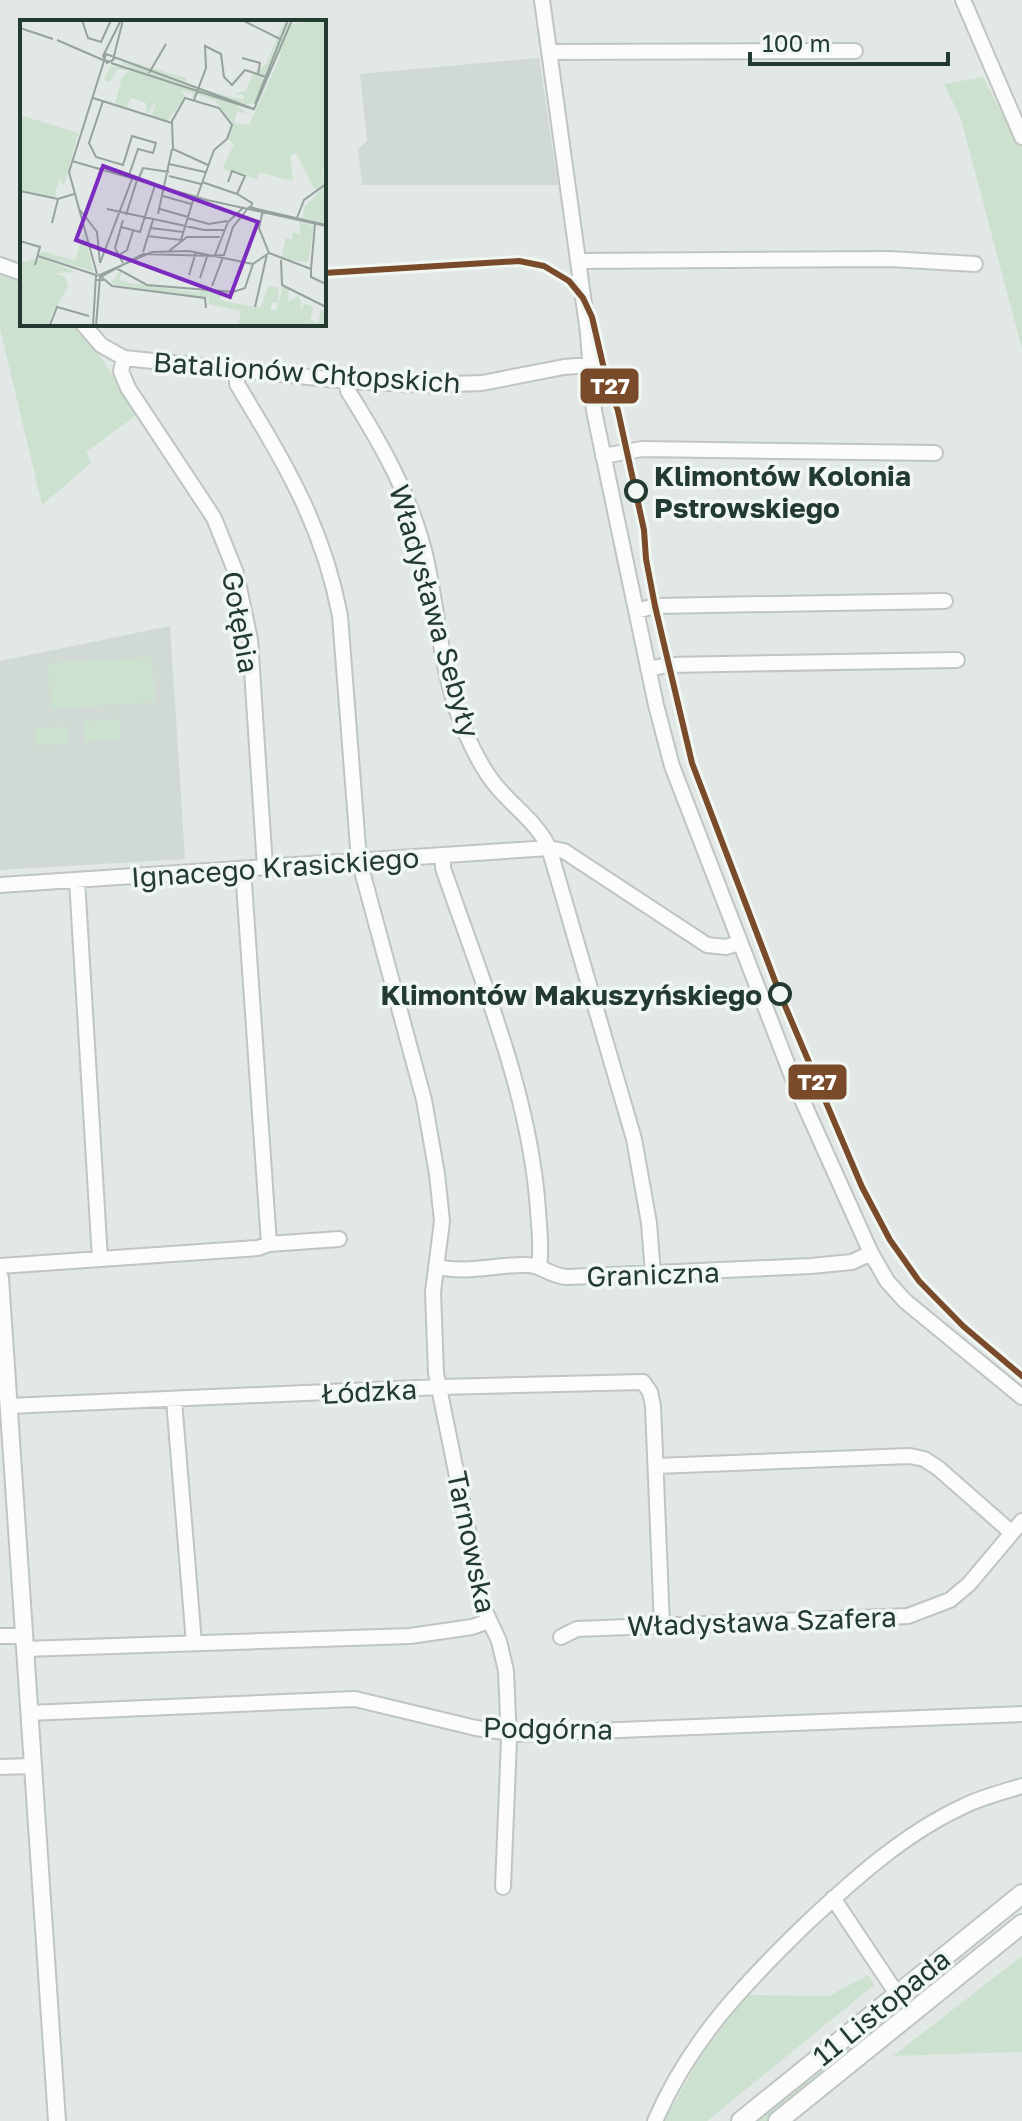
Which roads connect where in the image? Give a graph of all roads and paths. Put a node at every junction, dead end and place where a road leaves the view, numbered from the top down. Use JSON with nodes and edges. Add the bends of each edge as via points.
{"nodes":[{"id":1,"x":542,"y":0,"type":"edge"},
{"id":2,"x":963,"y":0,"type":"edge"},
{"id":3,"x":855,"y":51,"type":"dead end"},
{"id":4,"x":549,"y":52,"type":"junction"},
{"id":5,"x":1022,"y":137,"type":"edge"},
{"id":6,"x":578,"y":261,"type":"junction"},
{"id":7,"x":975,"y":264,"type":"dead end"},
{"id":8,"x":0,"y":265,"type":"edge"},
{"id":9,"x":20,"y":272,"type":"edge"},
{"id":10,"x":85,"y":326,"type":"edge"},
{"id":11,"x":124,"y":358,"type":"junction"},
{"id":12,"x":590,"y":365,"type":"junction"},
{"id":13,"x":237,"y":369,"type":"junction"},
{"id":14,"x":348,"y":381,"type":"junction"},
{"id":15,"x":935,"y":453,"type":"dead end"},
{"id":16,"x":603,"y":456,"type":"junction"},
{"id":17,"x":945,"y":601,"type":"dead end"},
{"id":18,"x":636,"y":611,"type":"junction"},
{"id":19,"x":957,"y":660,"type":"dead end"},
{"id":20,"x":648,"y":669,"type":"junction"},
{"id":21,"x":549,"y":848,"type":"junction"},
{"id":22,"x":443,"y":855,"type":"junction"},
{"id":23,"x":359,"y":860,"type":"junction"},
{"id":24,"x":265,"y":867,"type":"junction"},
{"id":25,"x":243,"y":869,"type":"junction"},
{"id":26,"x":77,"y":880,"type":"junction"},
{"id":27,"x":0,"y":885,"type":"edge"},
{"id":28,"x":739,"y":943,"type":"junction"},
{"id":29,"x":339,"y":1239,"type":"dead end"},
{"id":30,"x":269,"y":1244,"type":"junction"},
{"id":31,"x":871,"y":1253,"type":"junction"},
{"id":32,"x":100,"y":1259,"type":"junction"},
{"id":33,"x":0,"y":1266,"type":"edge"},
{"id":34,"x":539,"y":1266,"type":"junction"},
{"id":35,"x":438,"y":1267,"type":"junction"},
{"id":36,"x":653,"y":1274,"type":"junction"},
{"id":37,"x":0,"y":1278,"type":"edge"},
{"id":38,"x":440,"y":1387,"type":"junction"},
{"id":39,"x":1022,"y":1397,"type":"edge"},
{"id":40,"x":174,"y":1400,"type":"junction"},
{"id":41,"x":9,"y":1406,"type":"junction"},
{"id":42,"x":656,"y":1466,"type":"junction"},
{"id":43,"x":1022,"y":1521,"type":"edge"},
{"id":44,"x":1012,"y":1533,"type":"junction"},
{"id":45,"x":489,"y":1621,"type":"junction"},
{"id":46,"x":662,"y":1625,"type":"junction"},
{"id":47,"x":0,"y":1636,"type":"edge"},
{"id":48,"x":561,"y":1637,"type":"dead end"},
{"id":49,"x":24,"y":1642,"type":"junction"},
{"id":50,"x":194,"y":1643,"type":"junction"},
{"id":51,"x":29,"y":1713,"type":"junction"},
{"id":52,"x":1022,"y":1714,"type":"edge"},
{"id":53,"x":508,"y":1733,"type":"junction"},
{"id":54,"x":32,"y":1766,"type":"junction"},
{"id":55,"x":0,"y":1767,"type":"edge"},
{"id":56,"x":1022,"y":1786,"type":"edge"},
{"id":57,"x":503,"y":1887,"type":"dead end"},
{"id":58,"x":1022,"y":1894,"type":"edge"},
{"id":59,"x":833,"y":1898,"type":"junction"},
{"id":60,"x":1022,"y":1924,"type":"edge"},
{"id":61,"x":897,"y":1994,"type":"junction"},
{"id":62,"x":57,"y":2121,"type":"edge"},
{"id":63,"x":655,"y":2121,"type":"edge"},
{"id":64,"x":741,"y":2121,"type":"edge"},
{"id":65,"x":778,"y":2121,"type":"edge"}],
"edges":[{"from":1,"to":4,"type":"street"},
{"from":2,"to":5,"type":"street"},
{"from":3,"to":4,"type":"street"},
{"from":4,"to":6,"type":"street"},
{"from":6,"to":7,"type":"street","via":[[889,259]]},
{"from":6,"to":12,"type":"street"},
{"from":8,"to":9,"type":"street"},
{"from":10,"to":11,"type":"street","name":"Batalionów Chłopskich","via":[[101,345]]},
{"from":11,"to":13,"type":"street","name":"Batalionów Chłopskich"},
{"from":11,"to":24,"type":"street","name":"Gołębia","via":[[121,371],[128,388],[214,518],[236,573],[250,640]]},
{"from":12,"to":14,"type":"street","name":"Batalionów Chłopskich","via":[[467,384]]},
{"from":12,"to":16,"type":"street"},
{"from":13,"to":14,"type":"street","name":"Batalionów Chłopskich"},
{"from":13,"to":23,"type":"street","name":"Tarnowska","via":[[237,384],[303,497],[334,583]]},
{"from":14,"to":21,"type":"street","name":"Władysława Sebyły","via":[[348,391],[415,517],[461,721],[496,786],[543,834]]},
{"from":15,"to":16,"type":"street","via":[[642,449]]},
{"from":16,"to":18,"type":"street"},
{"from":17,"to":18,"type":"street","via":[[655,606]]},
{"from":18,"to":20,"type":"street"},
{"from":19,"to":20,"type":"street"},
{"from":20,"to":28,"type":"street","via":[[672,766]]},
{"from":21,"to":22,"type":"street","name":"Ignacego Krasickiego"},
{"from":21,"to":28,"type":"street","name":"Władysława Sebyły","via":[[564,851],[707,945]]},
{"from":21,"to":36,"type":"street","via":[[634,1139]]},
{"from":22,"to":23,"type":"street","name":"Ignacego Krasickiego"},
{"from":22,"to":34,"type":"street","via":[[521,1107],[536,1184]]},
{"from":23,"to":24,"type":"street","name":"Ignacego Krasickiego"},
{"from":23,"to":35,"type":"street","name":"Tarnowska","via":[[424,1100],[440,1197]]},
{"from":24,"to":25,"type":"street","name":"Ignacego Krasickiego"},
{"from":25,"to":26,"type":"street","name":"Ignacego Krasickiego"},
{"from":25,"to":30,"type":"street"},
{"from":26,"to":27,"type":"street","name":"Ignacego Krasickiego"},
{"from":26,"to":32,"type":"street"},
{"from":28,"to":31,"type":"street"},
{"from":29,"to":30,"type":"street"},
{"from":30,"to":32,"type":"street"},
{"from":31,"to":36,"type":"street","name":"Graniczna","via":[[852,1262]]},
{"from":31,"to":39,"type":"street","via":[[895,1292]]},
{"from":32,"to":33,"type":"street"},
{"from":34,"to":35,"type":"street","name":"Graniczna"},
{"from":34,"to":36,"type":"street","name":"Graniczna","via":[[557,1277]]},
{"from":35,"to":38,"type":"street","name":"Tarnowska","via":[[433,1292]]},
{"from":37,"to":41,"type":"street"},
{"from":38,"to":40,"type":"street","name":"Łódzka"},
{"from":38,"to":42,"type":"street","name":"Łódzka","via":[[643,1382],[653,1406]]},
{"from":38,"to":45,"type":"street","name":"Tarnowska"},
{"from":40,"to":41,"type":"street","name":"Łódzka"},
{"from":40,"to":50,"type":"street"},
{"from":41,"to":49,"type":"street"},
{"from":42,"to":44,"type":"street","via":[[910,1456],[938,1468]]},
{"from":42,"to":46,"type":"street","name":"Łódzka"},
{"from":43,"to":44,"type":"street","name":"Władysława Szafera"},
{"from":44,"to":46,"type":"street","name":"Władysława Szafera","via":[[950,1600],[908,1616]]},
{"from":45,"to":50,"type":"street","via":[[410,1636]]},
{"from":45,"to":53,"type":"street","name":"Tarnowska","via":[[504,1655]]},
{"from":46,"to":48,"type":"street","name":"Władysława Szafera","via":[[577,1629]]},
{"from":47,"to":49,"type":"street"},
{"from":49,"to":50,"type":"street"},
{"from":49,"to":51,"type":"street"},
{"from":51,"to":53,"type":"street","name":"Podgórna","via":[[355,1699]]},
{"from":51,"to":54,"type":"street"},
{"from":52,"to":53,"type":"street","name":"Podgórna"},
{"from":53,"to":57,"type":"street","name":"Tarnowska"},
{"from":54,"to":55,"type":"street"},
{"from":54,"to":62,"type":"street"},
{"from":56,"to":59,"type":"street","via":[[964,1806],[895,1846]]},
{"from":58,"to":61,"type":"main road","name":"11 Listopada"},
{"from":59,"to":61,"type":"street"},
{"from":59,"to":63,"type":"street","via":[[751,1977],[707,2030]]},
{"from":60,"to":65,"type":"main road","name":"11 Listopada"},
{"from":61,"to":64,"type":"main road","name":"11 Listopada"}]}
